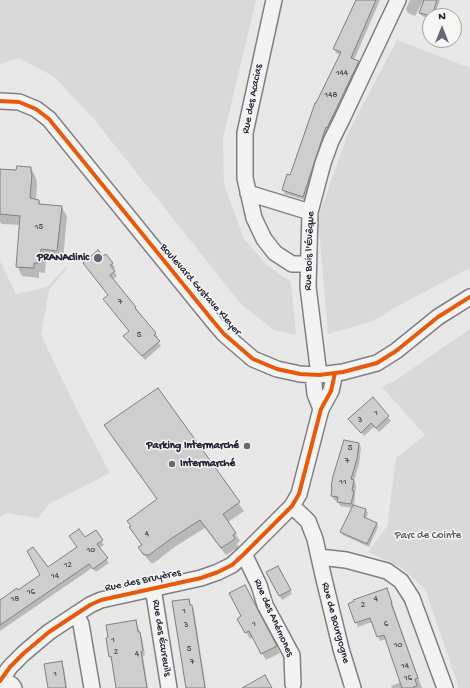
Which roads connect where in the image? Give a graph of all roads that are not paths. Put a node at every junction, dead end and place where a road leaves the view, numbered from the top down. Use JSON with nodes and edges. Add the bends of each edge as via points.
{"nodes":[{"id":1,"x":274,"y":0,"type":"edge"},
{"id":2,"x":398,"y":0,"type":"edge"},
{"id":3,"x":0,"y":101,"type":"edge"},
{"id":4,"x":248,"y":193,"type":"junction"},
{"id":5,"x":310,"y":212,"type":"junction"},
{"id":6,"x":308,"y":264,"type":"junction"},
{"id":7,"x":470,"y":297,"type":"edge"},
{"id":8,"x":335,"y":373,"type":"junction"},
{"id":9,"x":316,"y":375,"type":"junction"},
{"id":10,"x":321,"y":409,"type":"junction"},
{"id":11,"x":292,"y":506,"type":"junction"},
{"id":12,"x":244,"y":554,"type":"junction"},
{"id":13,"x":319,"y":557,"type":"junction"},
{"id":14,"x":153,"y":588,"type":"junction"},
{"id":15,"x":76,"y":614,"type":"junction"},
{"id":16,"x":3,"y":673,"type":"edge"},
{"id":17,"x":293,"y":684,"type":"dead end"},
{"id":18,"x":14,"y":688,"type":"edge"},
{"id":19,"x":92,"y":688,"type":"edge"},
{"id":20,"x":169,"y":688,"type":"edge"},
{"id":21,"x":353,"y":688,"type":"edge"},
{"id":22,"x":445,"y":688,"type":"edge"}],
"edges":[{"from":1,"to":4,"type":"street","name":"Rue des Acacias","via":[[245,133]]},
{"from":2,"to":5,"type":"street","name":"Rue Bois l'Évêque","via":[[331,141]]},
{"from":3,"to":9,"type":"street","name":"Boulevard Gustave Kleyer","via":[[19,102],[36,109],[48,119],[212,321],[241,349],[253,359],[277,369]]},
{"from":4,"to":5,"type":"street"},
{"from":4,"to":6,"type":"street","name":"Rue des Acacias","via":[[254,218],[264,239],[275,253],[292,264]]},
{"from":5,"to":6,"type":"street","name":"Rue Bois l'Évêque"},
{"from":6,"to":9,"type":"street","name":"Rue Bois l'Évêque"},
{"from":7,"to":8,"type":"street","name":"Boulevard Gustave Kleyer","via":[[438,317],[377,363]]},
{"from":8,"to":9,"type":"street","name":"Boulevard Gustave Kleyer"},
{"from":8,"to":10,"type":"street","name":"Rue des Bruyères","via":[[331,391]]},
{"from":9,"to":10,"type":"street","name":"Rue Bois l'Évêque","via":[[315,394]]},
{"from":10,"to":11,"type":"street","name":"Rue des Bruyères","via":[[301,488]]},
{"from":11,"to":12,"type":"street","name":"Rue des Bruyères"},
{"from":11,"to":13,"type":"street","name":"Rue de Bourgogne","via":[[308,521],[316,539]]},
{"from":12,"to":14,"type":"street","name":"Rue des Bruyères","via":[[232,565],[218,572]]},
{"from":12,"to":17,"type":"street","name":"Rue des Anémones","via":[[259,585],[265,605],[292,655]]},
{"from":13,"to":21,"type":"street","name":"Rue de Bourgogne"},
{"from":13,"to":22,"type":"street","via":[[346,560],[387,571],[401,581],[412,598]]},
{"from":14,"to":15,"type":"street","name":"Rue des Bruyères","via":[[101,600]]},
{"from":14,"to":20,"type":"street","name":"Rue des Écureuils"},
{"from":15,"to":16,"type":"street","name":"Rue des Bruyères","via":[[49,632]]},
{"from":15,"to":19,"type":"street","via":[[81,624]]},
{"from":16,"to":18,"type":"street"}]}
